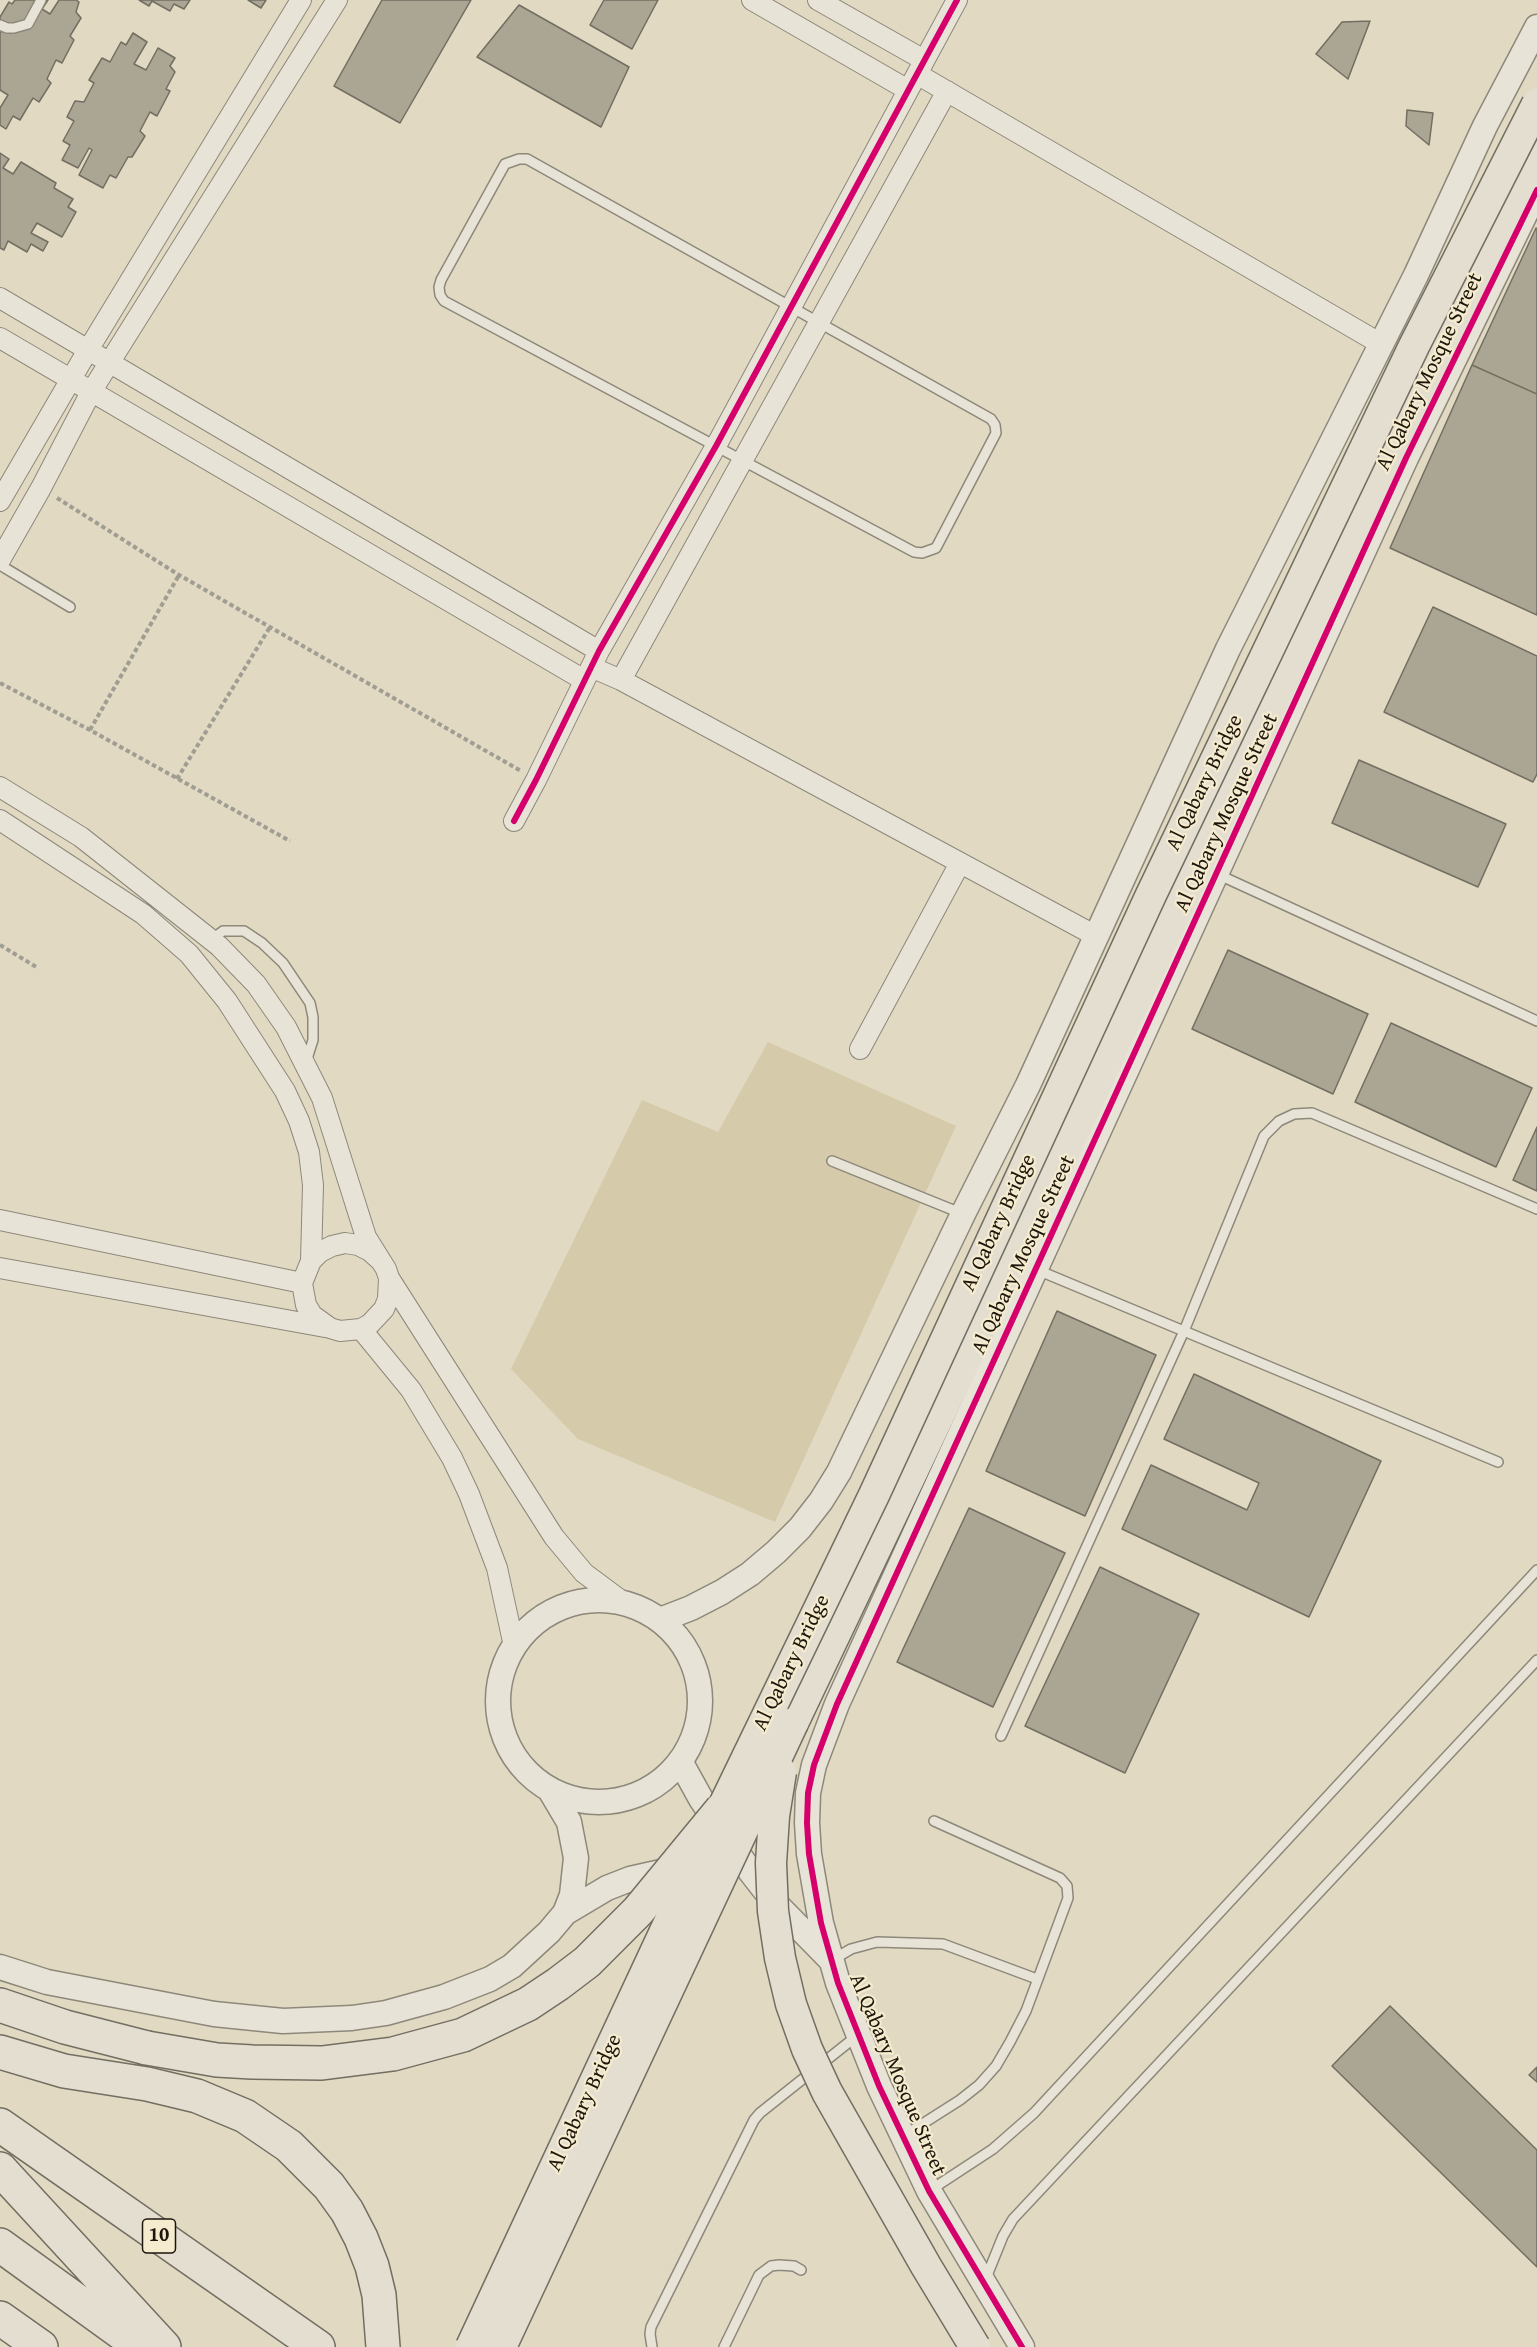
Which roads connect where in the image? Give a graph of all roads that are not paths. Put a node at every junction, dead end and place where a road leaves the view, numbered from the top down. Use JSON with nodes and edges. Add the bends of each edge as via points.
{"nodes":[{"id":1,"x":41,"y":0,"type":"edge"},
{"id":2,"x":301,"y":0,"type":"edge"},
{"id":3,"x":337,"y":0,"type":"edge"},
{"id":4,"x":752,"y":0,"type":"edge"},
{"id":5,"x":818,"y":0,"type":"edge"},
{"id":6,"x":957,"y":0,"type":"edge"},
{"id":7,"x":0,"y":25,"type":"edge"},
{"id":8,"x":1537,"y":27,"type":"edge"},
{"id":9,"x":917,"y":75,"type":"junction"},
{"id":10,"x":946,"y":91,"type":"junction"},
{"id":11,"x":1537,"y":104,"type":"edge"},
{"id":12,"x":1537,"y":155,"type":"edge"},
{"id":13,"x":1537,"y":190,"type":"edge"},
{"id":14,"x":0,"y":298,"type":"edge"},
{"id":15,"x":791,"y":306,"type":"junction"},
{"id":16,"x":819,"y":322,"type":"junction"},
{"id":17,"x":0,"y":338,"type":"edge"},
{"id":18,"x":1381,"y":344,"type":"junction"},
{"id":19,"x":88,"y":350,"type":"junction"},
{"id":20,"x":109,"y":363,"type":"junction"},
{"id":21,"x":71,"y":380,"type":"junction"},
{"id":22,"x":91,"y":392,"type":"junction"},
{"id":23,"x":716,"y":446,"type":"junction"},
{"id":24,"x":742,"y":460,"type":"junction"},
{"id":25,"x":0,"y":501,"type":"edge"},
{"id":26,"x":0,"y":560,"type":"edge"},
{"id":27,"x":0,"y":565,"type":"edge"},
{"id":28,"x":69,"y":607,"type":"dead end"},
{"id":29,"x":591,"y":666,"type":"junction"},
{"id":30,"x":621,"y":680,"type":"junction"},
{"id":31,"x":0,"y":787,"type":"edge"},
{"id":32,"x":0,"y":820,"type":"edge"},
{"id":33,"x":514,"y":821,"type":"dead end"},
{"id":34,"x":960,"y":863,"type":"junction"},
{"id":35,"x":1218,"y":874,"type":"junction"},
{"id":36,"x":1095,"y":936,"type":"junction"},
{"id":37,"x":211,"y":940,"type":"junction"},
{"id":38,"x":1537,"y":1021,"type":"edge"},
{"id":39,"x":860,"y":1049,"type":"dead end"},
{"id":40,"x":305,"y":1064,"type":"junction"},
{"id":41,"x":832,"y":1161,"type":"dead end"},
{"id":42,"x":1537,"y":1209,"type":"edge"},
{"id":43,"x":963,"y":1214,"type":"junction"},
{"id":44,"x":0,"y":1220,"type":"edge"},
{"id":45,"x":380,"y":1260,"type":"junction"},
{"id":46,"x":311,"y":1261,"type":"junction"},
{"id":47,"x":0,"y":1268,"type":"edge"},
{"id":48,"x":1035,"y":1269,"type":"junction"},
{"id":49,"x":389,"y":1278,"type":"junction"},
{"id":50,"x":302,"y":1282,"type":"junction"},
{"id":51,"x":330,"y":1328,"type":"junction"},
{"id":52,"x":361,"y":1329,"type":"junction"},
{"id":53,"x":1184,"y":1331,"type":"junction"},
{"id":54,"x":1498,"y":1462,"type":"dead end"},
{"id":55,"x":1537,"y":1570,"type":"edge"},
{"id":56,"x":623,"y":1602,"type":"junction"},
{"id":57,"x":660,"y":1620,"type":"junction"},
{"id":58,"x":514,"y":1646,"type":"junction"},
{"id":59,"x":1537,"y":1660,"type":"edge"},
{"id":60,"x":793,"y":1723,"type":"junction"},
{"id":61,"x":1001,"y":1736,"type":"dead end"},
{"id":62,"x":680,"y":1761,"type":"junction"},
{"id":63,"x":550,"y":1790,"type":"junction"},
{"id":64,"x":722,"y":1809,"type":"junction"},
{"id":65,"x":934,"y":1821,"type":"dead end"},
{"id":66,"x":750,"y":1871,"type":"junction"},
{"id":67,"x":565,"y":1912,"type":"junction"},
{"id":68,"x":832,"y":1960,"type":"junction"},
{"id":69,"x":0,"y":1967,"type":"edge"},
{"id":70,"x":1037,"y":1979,"type":"junction"},
{"id":71,"x":0,"y":2005,"type":"edge"},
{"id":72,"x":858,"y":2035,"type":"junction"},
{"id":73,"x":0,"y":2052,"type":"edge"},
{"id":74,"x":0,"y":2125,"type":"edge"},
{"id":75,"x":903,"y":2136,"type":"junction"},
{"id":76,"x":0,"y":2169,"type":"edge"},
{"id":77,"x":929,"y":2191,"type":"junction"},
{"id":78,"x":0,"y":2245,"type":"edge"},
{"id":79,"x":801,"y":2270,"type":"dead end"},
{"id":80,"x":985,"y":2282,"type":"junction"},
{"id":81,"x":0,"y":2318,"type":"edge"},
{"id":82,"x":41,"y":2347,"type":"edge"},
{"id":83,"x":141,"y":2347,"type":"edge"},
{"id":84,"x":164,"y":2347,"type":"edge"},
{"id":85,"x":318,"y":2347,"type":"edge"},
{"id":86,"x":383,"y":2347,"type":"edge"},
{"id":87,"x":471,"y":2347,"type":"edge"},
{"id":88,"x":501,"y":2347,"type":"edge"},
{"id":89,"x":652,"y":2347,"type":"edge"},
{"id":90,"x":724,"y":2347,"type":"edge"},
{"id":91,"x":975,"y":2347,"type":"edge"},
{"id":92,"x":1022,"y":2347,"type":"edge"}],
"edges":[{"from":1,"to":7,"type":"lane","via":[[28,24],[14,28]]},
{"from":2,"to":19,"type":"street"},
{"from":3,"to":20,"type":"street"},
{"from":4,"to":9,"type":"street"},
{"from":5,"to":9,"type":"street"},
{"from":6,"to":9,"type":"street"},
{"from":8,"to":18,"type":"street"},
{"from":9,"to":10,"type":"street"},
{"from":9,"to":15,"type":"street"},
{"from":10,"to":16,"type":"street"},
{"from":10,"to":18,"type":"street"},
{"from":11,"to":64,"type":"main road","name":"Al Qabary Bridge","bridge":true,"via":[[1414,346],[1150,897],[879,1484]]},
{"from":12,"to":60,"type":"main road","name":"Al Qabary Bridge","via":[[1399,430],[1083,1113]]},
{"from":13,"to":35,"type":"street","name":"Al Qabary Mosque Street","via":[[1406,459]]},
{"from":14,"to":19,"type":"street"},
{"from":15,"to":16,"type":"lane"},
{"from":15,"to":23,"type":"street"},
{"from":15,"to":23,"type":"lane","via":[[527,159],[505,164],[441,280],[440,295],[444,301]]},
{"from":16,"to":24,"type":"street"},
{"from":16,"to":24,"type":"lane","via":[[991,419],[995,425],[993,440],[936,548],[914,552]]},
{"from":17,"to":21,"type":"street"},
{"from":18,"to":36,"type":"street","via":[[1228,649]]},
{"from":19,"to":20,"type":"street"},
{"from":19,"to":21,"type":"street"},
{"from":20,"to":22,"type":"street"},
{"from":20,"to":29,"type":"street"},
{"from":21,"to":22,"type":"street"},
{"from":21,"to":25,"type":"street"},
{"from":22,"to":26,"type":"street"},
{"from":22,"to":29,"type":"street"},
{"from":23,"to":24,"type":"lane"},
{"from":23,"to":29,"type":"street"},
{"from":24,"to":30,"type":"street"},
{"from":27,"to":28,"type":"lane"},
{"from":29,"to":30,"type":"street"},
{"from":29,"to":33,"type":"street"},
{"from":30,"to":34,"type":"street"},
{"from":31,"to":37,"type":"street","via":[[81,837]]},
{"from":32,"to":46,"type":"street","via":[[143,914],[189,954],[227,1001],[285,1091],[299,1121],[314,1185]]},
{"from":34,"to":36,"type":"street"},
{"from":34,"to":39,"type":"street"},
{"from":35,"to":38,"type":"lane"},
{"from":35,"to":48,"type":"street","name":"Al Qabary Mosque Street"},
{"from":36,"to":43,"type":"street","via":[[1028,1085]]},
{"from":37,"to":40,"type":"street","via":[[256,984],[286,1027]]},
{"from":37,"to":40,"type":"lane","via":[[223,931],[244,931],[273,953],[293,976],[310,1003],[313,1017],[313,1040]]},
{"from":40,"to":45,"type":"street","via":[[331,1123],[366,1237]]},
{"from":41,"to":43,"type":"lane"},
{"from":42,"to":53,"type":"lane","via":[[1312,1113],[1294,1114],[1279,1121],[1264,1136]]},
{"from":43,"to":57,"type":"street","via":[[853,1444],[821,1501],[800,1528],[750,1574],[692,1608]]},
{"from":44,"to":50,"type":"street"},
{"from":45,"to":46,"type":"street","via":[[358,1245],[345,1244],[332,1246]]},
{"from":45,"to":49,"type":"street"},
{"from":46,"to":50,"type":"street"},
{"from":47,"to":51,"type":"street"},
{"from":48,"to":53,"type":"lane"},
{"from":48,"to":68,"type":"street","name":"Al Qabary Mosque Street","via":[[837,1704],[814,1765],[808,1793],[809,1854]]},
{"from":49,"to":52,"type":"street","via":[[384,1309]]},
{"from":49,"to":56,"type":"street","via":[[554,1537],[584,1573]]},
{"from":50,"to":51,"type":"street","via":[[312,1315]]},
{"from":51,"to":52,"type":"street"},
{"from":52,"to":58,"type":"street","via":[[411,1390],[457,1467],[497,1568]]},
{"from":53,"to":54,"type":"lane"},
{"from":53,"to":61,"type":"lane"},
{"from":55,"to":77,"type":"lane","via":[[1034,2113],[993,2149]]},
{"from":56,"to":57,"type":"street"},
{"from":56,"to":58,"type":"street","via":[[602,1599],[561,1606],[527,1629]]},
{"from":57,"to":62,"type":"street","via":[[686,1649],[699,1686],[697,1725]]},
{"from":58,"to":63,"type":"street","via":[[499,1684],[501,1726],[519,1763]]},
{"from":59,"to":80,"type":"lane","via":[[1013,2219]]},
{"from":60,"to":88,"type":"main road","name":"Al Qabary Bridge","bridge":true},
{"from":60,"to":91,"type":"main road","bridge":true,"via":[[781,1769],[771,1863],[773,1911],[791,2004],[827,2092]]},
{"from":62,"to":63,"type":"street","via":[[650,1788],[621,1799],[590,1802]]},
{"from":62,"to":66,"type":"street"},
{"from":63,"to":67,"type":"street","via":[[569,1822],[576,1858],[576,1877]]},
{"from":64,"to":71,"type":"highway","bridge":true,"via":[[638,1911],[587,1962],[528,2004],[463,2035],[393,2054],[322,2062],[217,2060],[147,2048],[64,2027]]},
{"from":64,"to":87,"type":"main road","name":"Al Qabary Bridge","bridge":true},
{"from":65,"to":70,"type":"lane","via":[[1060,1878],[1067,1886],[1068,1898]]},
{"from":66,"to":67,"type":"street","via":[[701,1867],[653,1872],[607,1888]]},
{"from":66,"to":68,"type":"street","via":[[775,1903]]},
{"from":67,"to":69,"type":"street","via":[[531,1950],[490,1979],[420,2005],[352,2018],[283,2021],[214,2014],[47,1982]]},
{"from":68,"to":70,"type":"lane","via":[[851,1949],[877,1942],[943,1944]]},
{"from":68,"to":72,"type":"street","name":"Al Qabary Mosque Street"},
{"from":70,"to":75,"type":"lane","via":[[1010,2042],[985,2078],[960,2100]]},
{"from":72,"to":75,"type":"street","name":"Al Qabary Mosque Street"},
{"from":72,"to":89,"type":"lane","via":[[754,2120],[651,2327]]},
{"from":73,"to":86,"type":"highway","via":[[64,2071],[197,2096],[245,2116],[289,2146],[329,2186],[361,2238],[380,2295]]},
{"from":74,"to":85,"type":"highway","number":"10"},
{"from":75,"to":77,"type":"street","name":"Al Qabary Mosque Street"},
{"from":76,"to":84,"type":"highway"},
{"from":77,"to":80,"type":"street","name":"Al Qabary Mosque Street"},
{"from":78,"to":83,"type":"highway"},
{"from":79,"to":90,"type":"lane","via":[[779,2265],[759,2275]]},
{"from":80,"to":92,"type":"street","name":"Al Qabary Mosque Street"},
{"from":81,"to":82,"type":"highway"}]}
